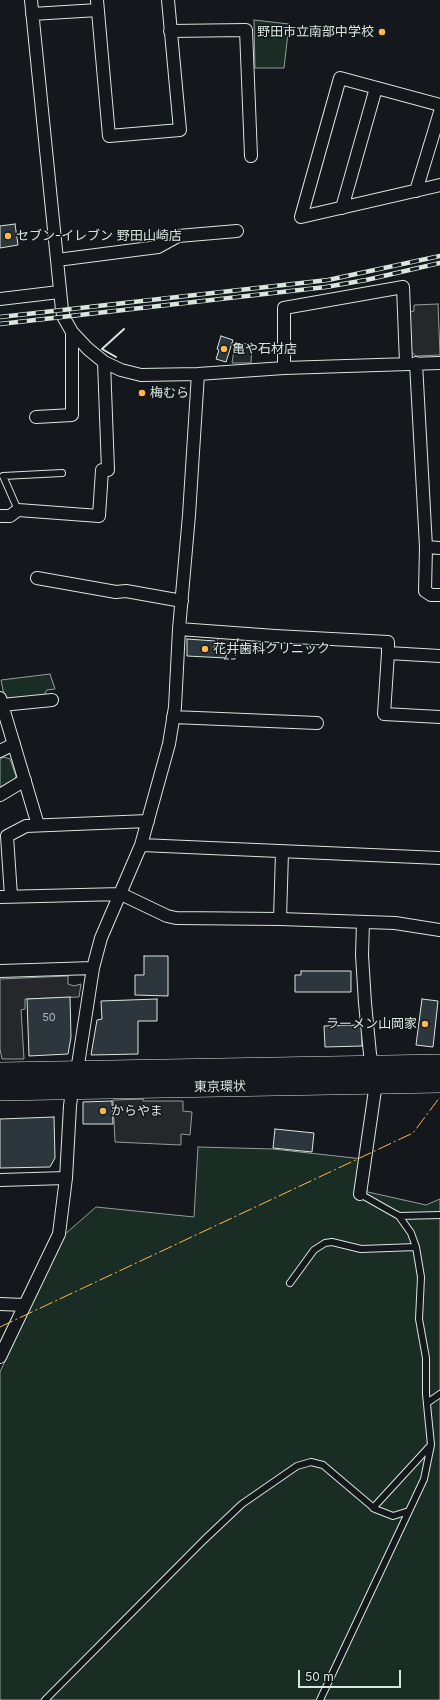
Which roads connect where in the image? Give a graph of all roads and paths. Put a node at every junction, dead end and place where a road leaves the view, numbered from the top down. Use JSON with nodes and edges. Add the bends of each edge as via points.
{"nodes":[{"id":1,"x":31,"y":0,"type":"edge"},
{"id":2,"x":168,"y":0,"type":"edge"},
{"id":3,"x":98,"y":5,"type":"edge"},
{"id":4,"x":32,"y":14,"type":"junction"},
{"id":5,"x":170,"y":31,"type":"junction"},
{"id":6,"x":376,"y":88,"type":"junction"},
{"id":7,"x":440,"y":106,"type":"edge"},
{"id":8,"x":440,"y":112,"type":"edge"},
{"id":9,"x":251,"y":156,"type":"dead end"},
{"id":10,"x":440,"y":185,"type":"edge"},
{"id":11,"x":416,"y":191,"type":"junction"},
{"id":12,"x":342,"y":208,"type":"junction"},
{"id":13,"x":237,"y":231,"type":"dead end"},
{"id":14,"x":57,"y":260,"type":"junction"},
{"id":15,"x":59,"y":292,"type":"junction"},
{"id":16,"x":0,"y":299,"type":"edge"},
{"id":17,"x":72,"y":332,"type":"junction"},
{"id":18,"x":104,"y":362,"type":"junction"},
{"id":19,"x":411,"y":363,"type":"junction"},
{"id":20,"x":440,"y":363,"type":"edge"},
{"id":21,"x":284,"y":368,"type":"junction"},
{"id":22,"x":198,"y":374,"type":"junction"},
{"id":23,"x":36,"y":417,"type":"dead end"},
{"id":24,"x":62,"y":473,"type":"dead end"},
{"id":25,"x":18,"y":510,"type":"junction"},
{"id":26,"x":0,"y":516,"type":"edge"},
{"id":27,"x":426,"y":547,"type":"junction"},
{"id":28,"x":440,"y":548,"type":"edge"},
{"id":29,"x":37,"y":578,"type":"dead end"},
{"id":30,"x":440,"y":595,"type":"edge"},
{"id":31,"x":182,"y":601,"type":"junction"},
{"id":32,"x":179,"y":629,"type":"junction"},
{"id":33,"x":388,"y":653,"type":"junction"},
{"id":34,"x":440,"y":656,"type":"edge"},
{"id":35,"x":52,"y":700,"type":"dead end"},
{"id":36,"x":1,"y":702,"type":"edge"},
{"id":37,"x":173,"y":716,"type":"junction"},
{"id":38,"x":440,"y":717,"type":"edge"},
{"id":39,"x":317,"y":722,"type":"dead end"},
{"id":40,"x":14,"y":744,"type":"junction"},
{"id":41,"x":0,"y":751,"type":"edge"},
{"id":42,"x":25,"y":780,"type":"junction"},
{"id":43,"x":0,"y":795,"type":"edge"},
{"id":44,"x":148,"y":821,"type":"junction"},
{"id":45,"x":38,"y":825,"type":"junction"},
{"id":46,"x":141,"y":845,"type":"junction"},
{"id":47,"x":282,"y":852,"type":"junction"},
{"id":48,"x":440,"y":858,"type":"edge"},
{"id":49,"x":120,"y":894,"type":"junction"},
{"id":50,"x":6,"y":896,"type":"edge"},
{"id":51,"x":280,"y":919,"type":"junction"},
{"id":52,"x":363,"y":922,"type":"junction"},
{"id":53,"x":440,"y":930,"type":"edge"},
{"id":54,"x":92,"y":968,"type":"junction"},
{"id":55,"x":0,"y":971,"type":"edge"},
{"id":56,"x":440,"y":1065,"type":"edge"},
{"id":57,"x":0,"y":1073,"type":"edge"},
{"id":58,"x":374,"y":1074,"type":"junction"},
{"id":59,"x":75,"y":1080,"type":"junction"},
{"id":60,"x":440,"y":1082,"type":"edge"},
{"id":61,"x":0,"y":1090,"type":"edge"},
{"id":62,"x":66,"y":1178,"type":"junction"},
{"id":63,"x":0,"y":1180,"type":"edge"},
{"id":64,"x":360,"y":1194,"type":"joint"},
{"id":65,"x":440,"y":1215,"type":"edge"},
{"id":66,"x":399,"y":1216,"type":"junction"},
{"id":67,"x":416,"y":1247,"type":"junction"},
{"id":68,"x":290,"y":1283,"type":"dead end"},
{"id":69,"x":0,"y":1304,"type":"edge"},
{"id":70,"x":24,"y":1305,"type":"junction"},
{"id":71,"x":0,"y":1356,"type":"edge"},
{"id":72,"x":440,"y":1394,"type":"edge"},
{"id":73,"x":427,"y":1404,"type":"junction"},
{"id":74,"x":431,"y":1444,"type":"junction"},
{"id":75,"x":373,"y":1508,"type":"junction"},
{"id":76,"x":409,"y":1511,"type":"junction"},
{"id":77,"x":45,"y":1700,"type":"edge"},
{"id":78,"x":320,"y":1700,"type":"edge"}],
"edges":[{"from":1,"to":4,"type":"street"},
{"from":2,"to":5,"type":"street"},
{"from":3,"to":4,"type":"street"},
{"from":3,"to":5,"type":"street","via":[[109,136],[180,130]]},
{"from":4,"to":14,"type":"street"},
{"from":5,"to":9,"type":"street","via":[[246,30]]},
{"from":6,"to":7,"type":"street"},
{"from":6,"to":12,"type":"street"},
{"from":6,"to":12,"type":"street","via":[[340,78],[301,217]]},
{"from":8,"to":11,"type":"street"},
{"from":10,"to":11,"type":"street"},
{"from":11,"to":12,"type":"street"},
{"from":13,"to":14,"type":"street","via":[[178,236],[158,247]]},
{"from":14,"to":15,"type":"street"},
{"from":15,"to":16,"type":"street"},
{"from":15,"to":17,"type":"street","via":[[64,318]]},
{"from":17,"to":18,"type":"street"},
{"from":17,"to":23,"type":"street","via":[[72,415]]},
{"from":18,"to":22,"type":"street","via":[[121,370],[142,374]]},
{"from":18,"to":25,"type":"street","via":[[108,470],[102,470],[99,516]]},
{"from":19,"to":20,"type":"street"},
{"from":19,"to":21,"type":"street"},
{"from":19,"to":21,"type":"street","via":[[403,287],[284,308]]},
{"from":19,"to":27,"type":"street"},
{"from":21,"to":22,"type":"street"},
{"from":22,"to":31,"type":"street"},
{"from":24,"to":25,"type":"lane","via":[[3,476]]},
{"from":25,"to":26,"type":"street","via":[[10,516]]},
{"from":27,"to":28,"type":"street"},
{"from":27,"to":30,"type":"street","via":[[425,591],[431,595]]},
{"from":29,"to":31,"type":"street"},
{"from":31,"to":32,"type":"street"},
{"from":32,"to":33,"type":"street","via":[[388,642]]},
{"from":32,"to":37,"type":"street"},
{"from":33,"to":34,"type":"street"},
{"from":33,"to":38,"type":"street","via":[[384,714]]},
{"from":35,"to":36,"type":"street"},
{"from":36,"to":40,"type":"street"},
{"from":37,"to":39,"type":"street"},
{"from":37,"to":44,"type":"street","via":[[167,752]]},
{"from":40,"to":41,"type":"street"},
{"from":40,"to":42,"type":"street"},
{"from":42,"to":43,"type":"street"},
{"from":42,"to":45,"type":"street"},
{"from":44,"to":45,"type":"street"},
{"from":44,"to":46,"type":"street"},
{"from":45,"to":50,"type":"street","via":[[26,826],[8,836]]},
{"from":46,"to":47,"type":"street"},
{"from":46,"to":49,"type":"street"},
{"from":47,"to":48,"type":"street"},
{"from":47,"to":51,"type":"street"},
{"from":49,"to":50,"type":"street"},
{"from":49,"to":51,"type":"street","via":[[166,916],[176,918]]},
{"from":49,"to":54,"type":"street","via":[[101,938]]},
{"from":51,"to":52,"type":"street"},
{"from":52,"to":53,"type":"street","via":[[394,923]]},
{"from":52,"to":58,"type":"street","via":[[362,954]]},
{"from":54,"to":55,"type":"street"},
{"from":54,"to":59,"type":"street"},
{"from":56,"to":58,"type":"highway","name":"東京環状"},
{"from":57,"to":59,"type":"highway","name":"東京環状"},
{"from":58,"to":59,"type":"highway","name":"東京環状"},
{"from":58,"to":60,"type":"highway","name":"東京環状"},
{"from":58,"to":64,"type":"street"},
{"from":59,"to":61,"type":"highway","name":"東京環状"},
{"from":59,"to":62,"type":"street"},
{"from":62,"to":63,"type":"street"},
{"from":62,"to":70,"type":"street","via":[[59,1234]]},
{"from":64,"to":66,"type":"lane"},
{"from":65,"to":66,"type":"lane"},
{"from":66,"to":67,"type":"lane","via":[[411,1232]]},
{"from":67,"to":68,"type":"lane","via":[[361,1249],[332,1242],[325,1243],[314,1250]]},
{"from":67,"to":73,"type":"lane","via":[[421,1277],[420,1319],[426,1358]]},
{"from":69,"to":70,"type":"street"},
{"from":70,"to":71,"type":"street"},
{"from":72,"to":73,"type":"lane"},
{"from":73,"to":74,"type":"lane"},
{"from":74,"to":75,"type":"lane"},
{"from":74,"to":76,"type":"lane","via":[[424,1479]]},
{"from":75,"to":76,"type":"lane","via":[[393,1516]]},
{"from":75,"to":77,"type":"lane","via":[[323,1465],[312,1462],[297,1466],[237,1509]]},
{"from":76,"to":78,"type":"lane"}]}
